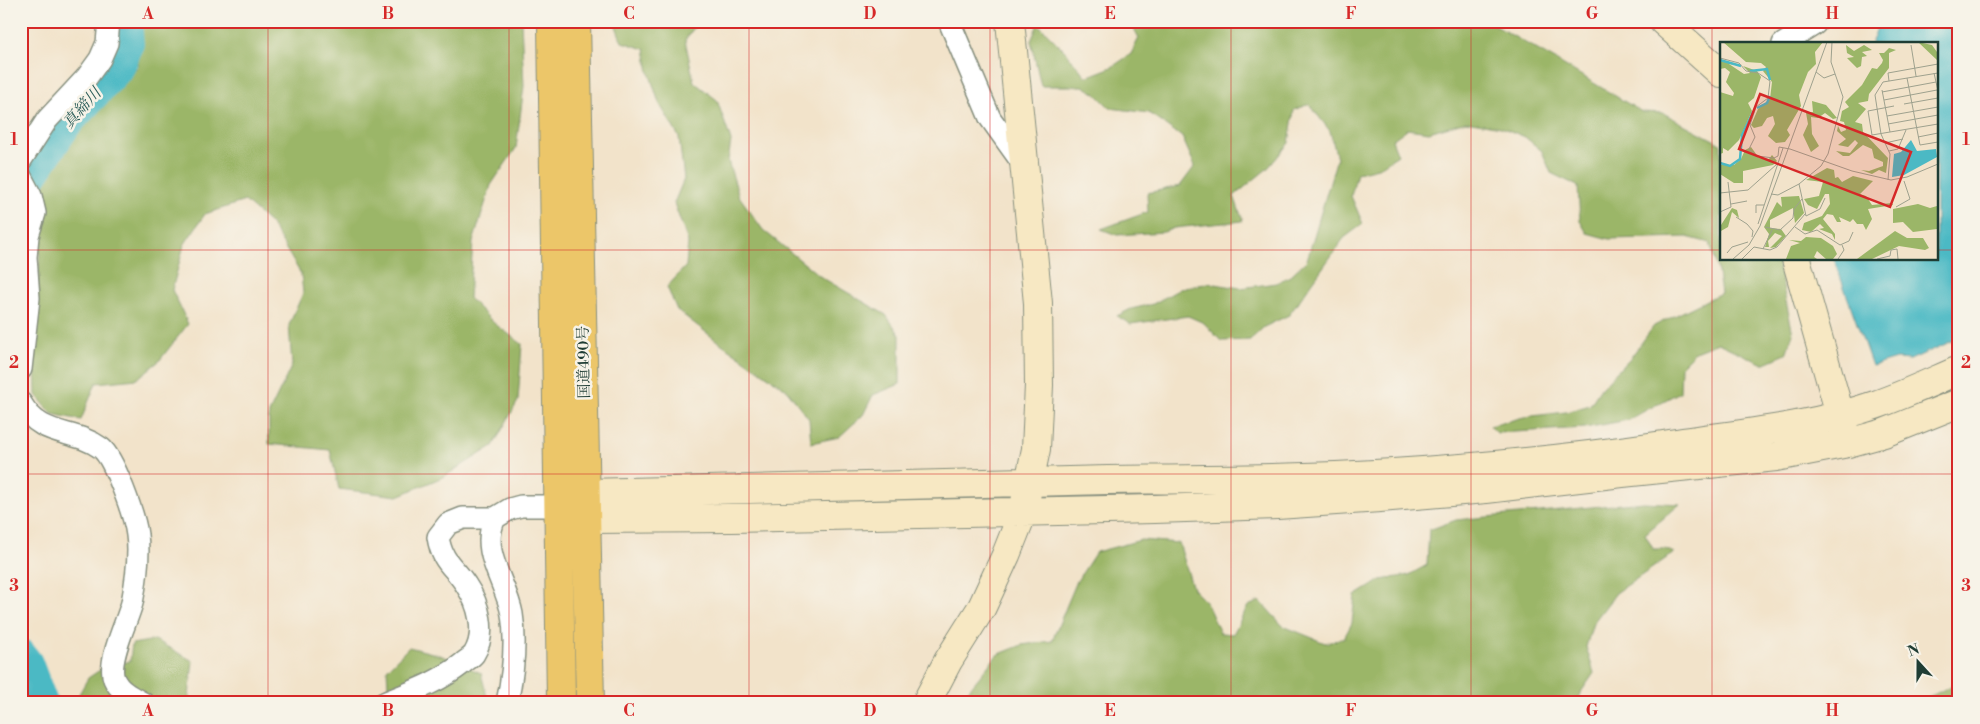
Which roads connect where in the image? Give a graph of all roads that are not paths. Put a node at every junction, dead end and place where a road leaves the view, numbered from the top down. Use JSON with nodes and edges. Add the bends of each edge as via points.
{"nodes":[{"id":1,"x":109,"y":21,"type":"edge"},
{"id":2,"x":552,"y":21,"type":"edge"},
{"id":3,"x":576,"y":21,"type":"edge"},
{"id":4,"x":949,"y":21,"type":"edge"},
{"id":5,"x":1010,"y":21,"type":"edge"},
{"id":6,"x":1663,"y":21,"type":"edge"},
{"id":7,"x":1815,"y":21,"type":"edge"},
{"id":8,"x":1786,"y":42,"type":"edge"},
{"id":9,"x":1720,"y":73,"type":"edge"},
{"id":10,"x":21,"y":160,"type":"edge"},
{"id":11,"x":1023,"y":164,"type":"junction"},
{"id":12,"x":25,"y":183,"type":"edge"},
{"id":13,"x":1796,"y":260,"type":"edge"},
{"id":14,"x":21,"y":369,"type":"edge"},
{"id":15,"x":1959,"y":370,"type":"edge"},
{"id":16,"x":21,"y":403,"type":"edge"},
{"id":17,"x":1959,"y":403,"type":"edge"},
{"id":18,"x":1840,"y":415,"type":"junction"},
{"id":19,"x":1848,"y":443,"type":"junction"},
{"id":20,"x":1031,"y":482,"type":"junction"},
{"id":21,"x":557,"y":506,"type":"junction"},
{"id":22,"x":586,"y":506,"type":"junction"},
{"id":23,"x":1023,"y":512,"type":"junction"},
{"id":24,"x":495,"y":518,"type":"junction"},
{"id":25,"x":143,"y":703,"type":"edge"},
{"id":26,"x":384,"y":703,"type":"edge"},
{"id":27,"x":507,"y":703,"type":"edge"},
{"id":28,"x":561,"y":703,"type":"edge"},
{"id":29,"x":590,"y":703,"type":"edge"},
{"id":30,"x":926,"y":703,"type":"edge"}],
"edges":[{"from":1,"to":10,"type":"street","via":[[107,44],[100,59],[87,78],[47,120]]},
{"from":2,"to":21,"type":"highway","name":"国道490号"},
{"from":3,"to":22,"type":"highway","name":"国道490号"},
{"from":4,"to":11,"type":"street","via":[[990,118]]},
{"from":5,"to":11,"type":"street"},
{"from":6,"to":9,"type":"street"},
{"from":7,"to":8,"type":"street"},
{"from":11,"to":20,"type":"street","via":[[1038,303],[1039,385]]},
{"from":12,"to":14,"type":"street","via":[[35,213],[26,257],[29,298]]},
{"from":13,"to":18,"type":"street"},
{"from":15,"to":18,"type":"street","via":[[1900,396]]},
{"from":16,"to":25,"type":"street","via":[[42,427],[80,438],[101,449],[111,459],[137,535],[132,604],[112,668],[114,681],[127,695]]},
{"from":17,"to":19,"type":"street","via":[[1884,433]]},
{"from":18,"to":19,"type":"street"},
{"from":18,"to":20,"type":"street","via":[[1770,430],[1492,466],[1286,478]]},
{"from":19,"to":23,"type":"street","via":[[1776,457],[1476,490],[1277,505]]},
{"from":20,"to":22,"type":"street"},
{"from":20,"to":23,"type":"street"},
{"from":21,"to":22,"type":"street"},
{"from":21,"to":24,"type":"street","via":[[521,506]]},
{"from":21,"to":28,"type":"highway","name":"国道490号"},
{"from":22,"to":23,"type":"street"},
{"from":22,"to":29,"type":"highway","name":"国道490号"},
{"from":23,"to":30,"type":"street","via":[[982,607]]},
{"from":24,"to":26,"type":"street","via":[[463,518],[448,524],[438,537],[440,550],[466,585],[478,608],[481,633],[473,654],[448,675]]},
{"from":24,"to":27,"type":"street","via":[[488,539],[512,613],[514,639]]}]}
